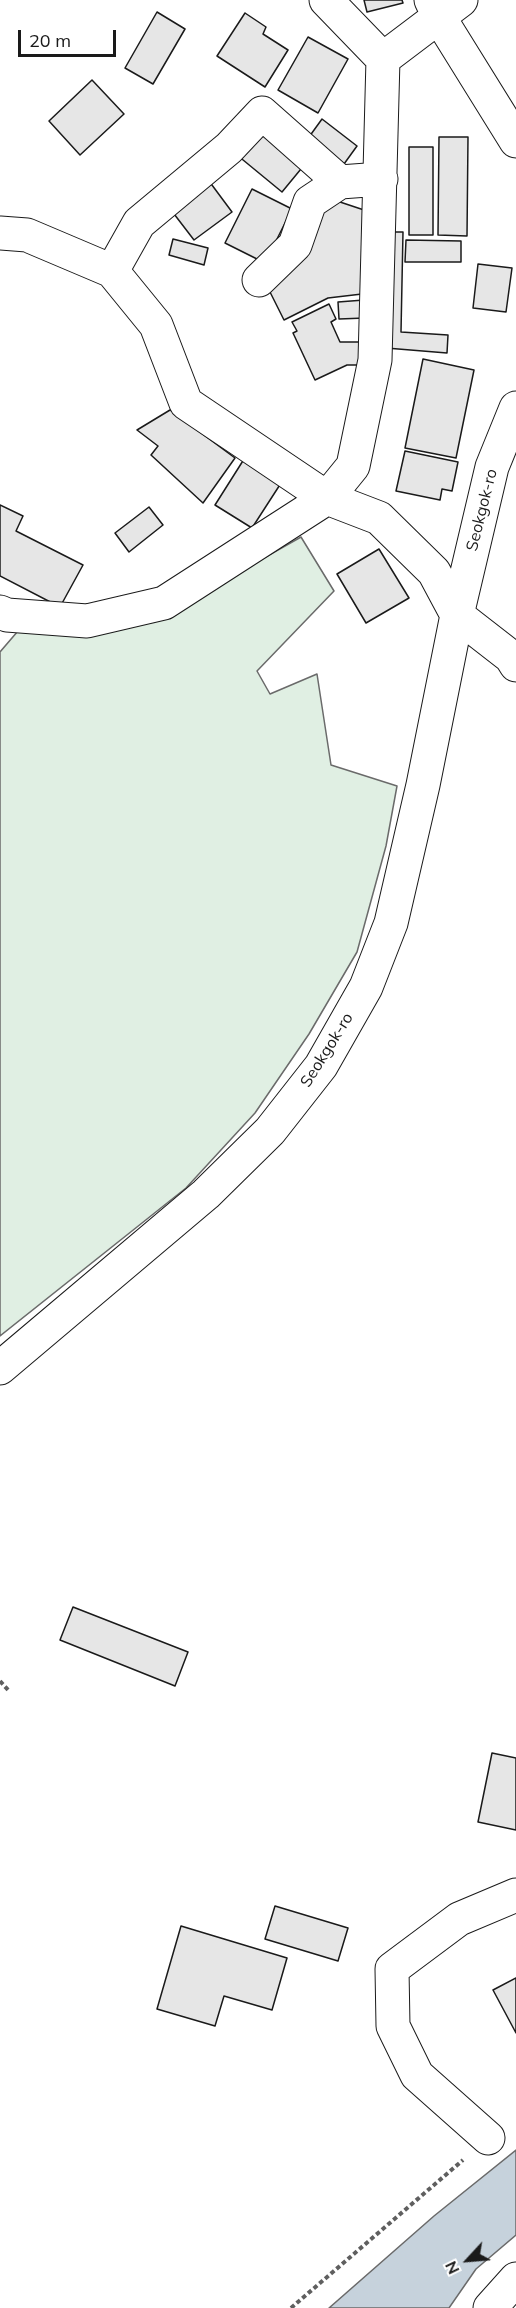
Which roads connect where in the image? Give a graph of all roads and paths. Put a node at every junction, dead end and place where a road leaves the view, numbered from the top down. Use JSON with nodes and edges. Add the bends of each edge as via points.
{"nodes":[{"id":1,"x":326,"y":0,"type":"edge"},
{"id":2,"x":444,"y":6,"type":"edge"},
{"id":3,"x":383,"y":59,"type":"junction"},
{"id":4,"x":516,"y":141,"type":"edge"},
{"id":5,"x":381,"y":179,"type":"junction"},
{"id":6,"x":340,"y":182,"type":"junction"},
{"id":7,"x":0,"y":234,"type":"edge"},
{"id":8,"x":112,"y":270,"type":"junction"},
{"id":9,"x":258,"y":280,"type":"dead end"},
{"id":10,"x":516,"y":408,"type":"edge"},
{"id":11,"x":327,"y":498,"type":"junction"},
{"id":12,"x":0,"y":612,"type":"edge"},
{"id":13,"x":457,"y":615,"type":"junction"},
{"id":14,"x":516,"y":665,"type":"edge"},
{"id":15,"x":0,"y":1368,"type":"edge"},
{"id":16,"x":0,"y":1681,"type":"edge"},
{"id":17,"x":9,"y":1691,"type":"dead end"},
{"id":18,"x":516,"y":1895,"type":"edge"},
{"id":19,"x":488,"y":2139,"type":"joint"},
{"id":20,"x":516,"y":2279,"type":"edge"},
{"id":21,"x":291,"y":2308,"type":"edge"},
{"id":22,"x":490,"y":2308,"type":"edge"}],
"edges":[{"from":1,"to":3,"type":"street"},
{"from":2,"to":3,"type":"street"},
{"from":2,"to":4,"type":"street"},
{"from":3,"to":5,"type":"street"},
{"from":5,"to":6,"type":"street"},
{"from":5,"to":11,"type":"street","via":[[375,360],[353,466]]},
{"from":6,"to":8,"type":"street","via":[[262,113],[229,148],[139,223]]},
{"from":6,"to":9,"type":"street","via":[[310,202],[294,245]]},
{"from":7,"to":8,"type":"street","via":[[27,236]]},
{"from":8,"to":11,"type":"street","via":[[156,325],[186,403]]},
{"from":10,"to":13,"type":"street","name":"Seokgok-ro","via":[[492,467]]},
{"from":11,"to":12,"type":"street","via":[[164,603],[87,621]]},
{"from":11,"to":13,"type":"street","via":[[379,518],[434,572]]},
{"from":13,"to":14,"type":"street"},
{"from":13,"to":15,"type":"street","name":"Seokgok-ro","via":[[391,923],[366,987],[321,1066],[270,1131],[206,1194]]},
{"from":16,"to":17,"type":"path"},
{"from":18,"to":19,"type":"street","via":[[459,1919],[393,1969],[393,2026],[417,2075]]},
{"from":19,"to":21,"type":"path"},
{"from":20,"to":22,"type":"street"}]}
